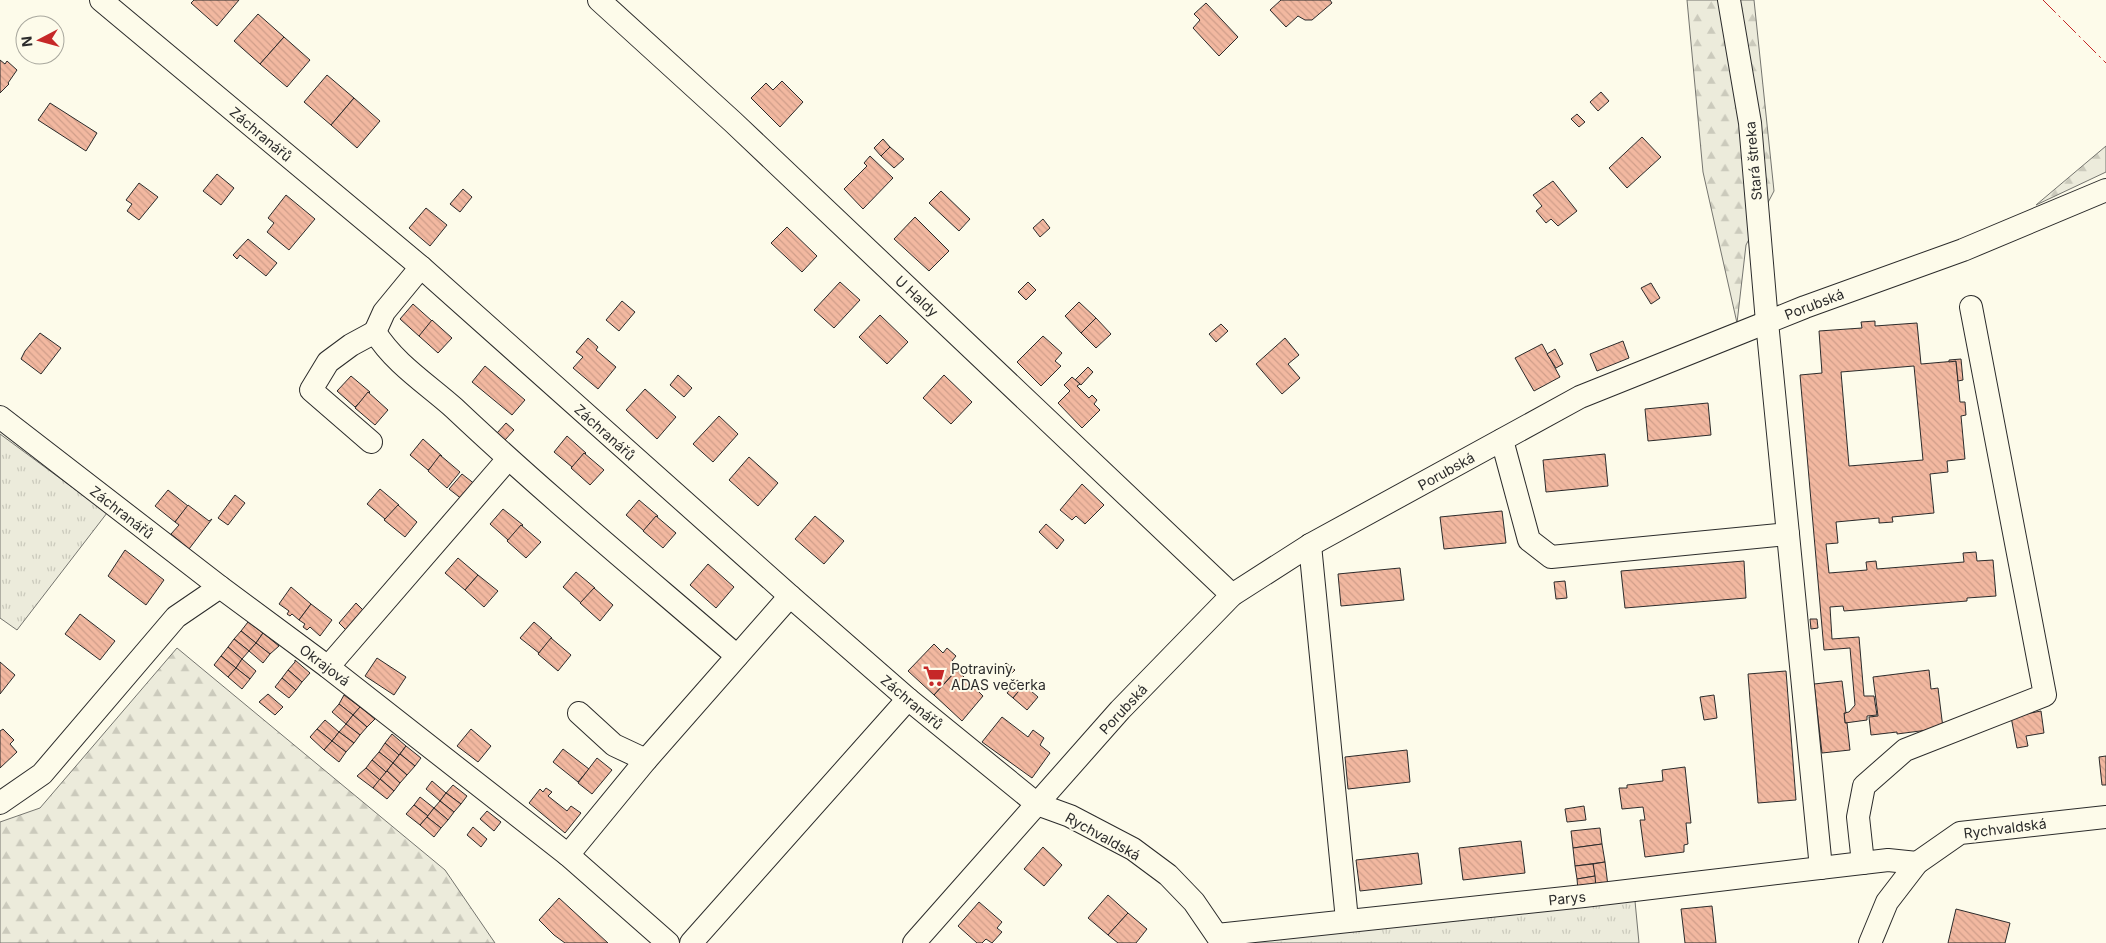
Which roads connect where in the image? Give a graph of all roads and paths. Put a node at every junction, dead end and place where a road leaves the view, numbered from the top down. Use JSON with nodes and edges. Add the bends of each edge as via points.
{"nodes":[{"id":1,"x":101,"y":0,"type":"edge"},
{"id":2,"x":599,"y":0,"type":"edge"},
{"id":3,"x":1729,"y":0,"type":"edge"},
{"id":4,"x":2106,"y":190,"type":"edge"},
{"id":5,"x":421,"y":267,"type":"junction"},
{"id":6,"x":1971,"y":306,"type":"dead end"},
{"id":7,"x":1767,"y":322,"type":"junction"},
{"id":8,"x":375,"y":332,"type":"junction"},
{"id":9,"x":0,"y":418,"type":"edge"},
{"id":10,"x":1502,"y":440,"type":"junction"},
{"id":11,"x":371,"y":442,"type":"dead end"},
{"id":12,"x":508,"y":459,"type":"junction"},
{"id":13,"x":1788,"y":534,"type":"junction"},
{"id":14,"x":1310,"y":545,"type":"junction"},
{"id":15,"x":220,"y":587,"type":"junction"},
{"id":16,"x":1232,"y":595,"type":"junction"},
{"id":17,"x":790,"y":596,"type":"junction"},
{"id":18,"x":737,"y":656,"type":"junction"},
{"id":19,"x":328,"y":667,"type":"junction"},
{"id":20,"x":908,"y":699,"type":"junction"},
{"id":21,"x":579,"y":713,"type":"dead end"},
{"id":22,"x":646,"y":760,"type":"junction"},
{"id":23,"x":0,"y":802,"type":"edge"},
{"id":24,"x":1038,"y":804,"type":"junction"},
{"id":25,"x":2106,"y":817,"type":"edge"},
{"id":26,"x":568,"y":855,"type":"junction"},
{"id":27,"x":1863,"y":863,"type":"junction"},
{"id":28,"x":1917,"y":863,"type":"junction"},
{"id":29,"x":1821,"y":868,"type":"junction"},
{"id":30,"x":1347,"y":920,"type":"junction"},
{"id":31,"x":1220,"y":939,"type":"edge"},
{"id":32,"x":668,"y":943,"type":"edge"},
{"id":33,"x":692,"y":943,"type":"edge"},
{"id":34,"x":914,"y":943,"type":"edge"},
{"id":35,"x":1870,"y":943,"type":"edge"}],
"edges":[{"from":1,"to":5,"type":"street","name":"Záchranářů"},
{"from":2,"to":16,"type":"street","name":"U Haldy","via":[[733,122]]},
{"from":3,"to":7,"type":"street","name":"Stará štreka","via":[[1750,123]]},
{"from":4,"to":7,"type":"street","name":"Porubská","via":[[1963,250]]},
{"from":5,"to":8,"type":"street","via":[[384,312]]},
{"from":5,"to":17,"type":"street","name":"Záchranářů"},
{"from":6,"to":27,"type":"street","via":[[2045,695],[1905,750],[1864,786],[1858,816]]},
{"from":7,"to":10,"type":"street","name":"Porubská","via":[[1580,397]]},
{"from":7,"to":13,"type":"street","name":"Stará štreka"},
{"from":8,"to":11,"type":"street","via":[[328,362],[311,390]]},
{"from":8,"to":12,"type":"street","via":[[384,348]]},
{"from":9,"to":15,"type":"street","name":"Záchranářů"},
{"from":10,"to":13,"type":"street","via":[[1529,540],[1551,556]]},
{"from":10,"to":14,"type":"street","name":"Porubská"},
{"from":12,"to":18,"type":"street"},
{"from":12,"to":19,"type":"street"},
{"from":13,"to":29,"type":"street","name":"Stará štreka"},
{"from":14,"to":16,"type":"street","name":"Porubská"},
{"from":14,"to":30,"type":"street"},
{"from":15,"to":19,"type":"street","name":"Okrajová"},
{"from":15,"to":23,"type":"street","via":[[176,617],[42,774]]},
{"from":16,"to":24,"type":"street","name":"Porubská","via":[[1120,710]]},
{"from":17,"to":18,"type":"street"},
{"from":17,"to":20,"type":"street","name":"Záchranářů"},
{"from":18,"to":22,"type":"street"},
{"from":19,"to":26,"type":"street","name":"Okrajová"},
{"from":20,"to":24,"type":"street","name":"Záchranářů"},
{"from":20,"to":33,"type":"street"},
{"from":21,"to":22,"type":"street","via":[[614,745]]},
{"from":22,"to":26,"type":"street"},
{"from":24,"to":31,"type":"street","name":"Rychvaldská","via":[[1070,816],[1133,849],[1194,902]]},
{"from":24,"to":34,"type":"street","name":"Porubská"},
{"from":25,"to":28,"type":"street","name":"Rychvaldská","via":[[1960,833]]},
{"from":26,"to":32,"type":"street","name":"Okrajová"},
{"from":27,"to":28,"type":"street","name":"Parys","via":[[1888,860]]},
{"from":27,"to":29,"type":"street","name":"Parys"},
{"from":28,"to":35,"type":"street","name":"Rychvaldská","via":[[1888,902]]},
{"from":29,"to":30,"type":"street","name":"Parys"},
{"from":30,"to":31,"type":"street","name":"Parys"}]}
